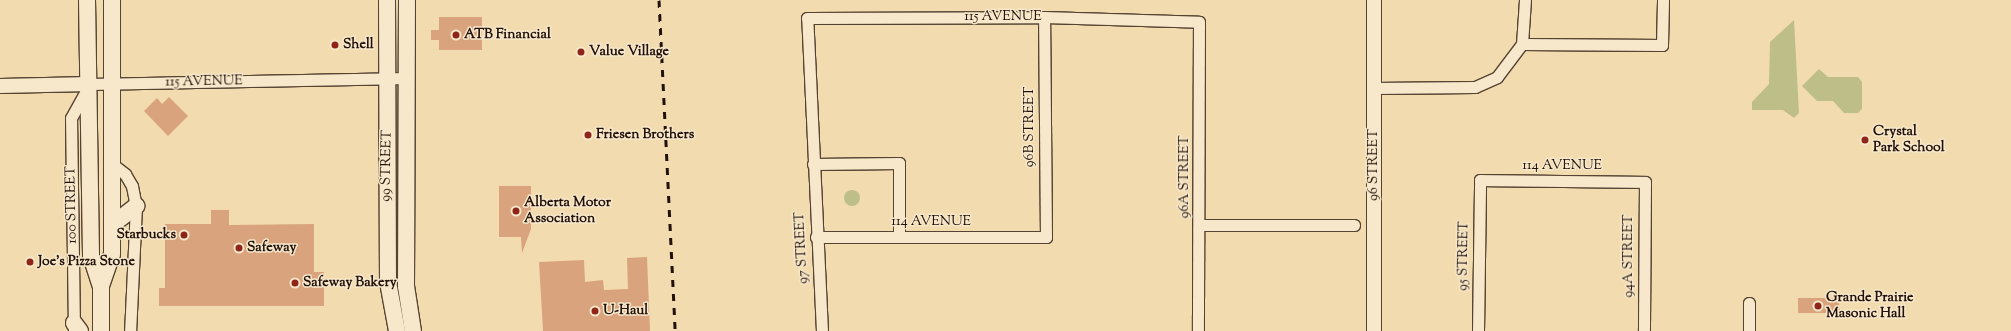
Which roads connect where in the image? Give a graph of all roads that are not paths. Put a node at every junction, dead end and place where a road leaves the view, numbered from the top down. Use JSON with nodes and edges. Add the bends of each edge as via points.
{"nodes":[{"id":1,"x":87,"y":0,"type":"edge"},
{"id":2,"x":112,"y":0,"type":"edge"},
{"id":3,"x":387,"y":0,"type":"edge"},
{"id":4,"x":407,"y":0,"type":"edge"},
{"id":5,"x":1374,"y":0,"type":"edge"},
{"id":6,"x":1526,"y":0,"type":"edge"},
{"id":7,"x":1663,"y":0,"type":"edge"},
{"id":8,"x":1044,"y":17,"type":"junction"},
{"id":9,"x":807,"y":18,"type":"joint"},
{"id":10,"x":1199,"y":22,"type":"joint"},
{"id":11,"x":1522,"y":44,"type":"junction"},
{"id":12,"x":408,"y":78,"type":"junction"},
{"id":13,"x":389,"y":79,"type":"junction"},
{"id":14,"x":114,"y":83,"type":"junction"},
{"id":15,"x":90,"y":84,"type":"junction"},
{"id":16,"x":0,"y":86,"type":"edge"},
{"id":17,"x":1374,"y":88,"type":"junction"},
{"id":18,"x":111,"y":163,"type":"junction"},
{"id":19,"x":813,"y":164,"type":"junction"},
{"id":20,"x":1480,"y":180,"type":"joint"},
{"id":21,"x":1644,"y":182,"type":"joint"},
{"id":22,"x":136,"y":206,"type":"junction"},
{"id":23,"x":112,"y":225,"type":"junction"},
{"id":24,"x":1200,"y":225,"type":"junction"},
{"id":25,"x":1354,"y":225,"type":"dead end"},
{"id":26,"x":816,"y":237,"type":"junction"},
{"id":27,"x":899,"y":237,"type":"junction"},
{"id":28,"x":1046,"y":237,"type":"joint"},
{"id":29,"x":101,"y":286,"type":"junction"},
{"id":30,"x":1749,"y":303,"type":"dead end"},
{"id":31,"x":76,"y":328,"type":"edge"},
{"id":32,"x":101,"y":331,"type":"edge"},
{"id":33,"x":130,"y":331,"type":"edge"},
{"id":34,"x":397,"y":331,"type":"edge"},
{"id":35,"x":413,"y":331,"type":"edge"},
{"id":36,"x":822,"y":331,"type":"edge"},
{"id":37,"x":1198,"y":331,"type":"edge"},
{"id":38,"x":1374,"y":331,"type":"edge"},
{"id":39,"x":1478,"y":331,"type":"edge"},
{"id":40,"x":1644,"y":331,"type":"edge"},
{"id":41,"x":1749,"y":331,"type":"edge"}],
"edges":[{"from":1,"to":15,"type":"main road","name":"100 STREET"},
{"from":2,"to":14,"type":"main road","name":"100 STREET"},
{"from":3,"to":13,"type":"main road","name":"99 STREET"},
{"from":4,"to":12,"type":"main road","name":"99 STREET"},
{"from":5,"to":17,"type":"street","name":"96 STREET"},
{"from":6,"to":11,"type":"street"},
{"from":7,"to":11,"type":"street","via":[[1662,45]]},
{"from":8,"to":9,"type":"street","name":"115 AVENUE"},
{"from":8,"to":10,"type":"street","name":"115 AVENUE"},
{"from":8,"to":28,"type":"street","name":"96B STREET"},
{"from":9,"to":19,"type":"street","name":"97 STREET"},
{"from":10,"to":24,"type":"street","name":"96A STREET"},
{"from":11,"to":17,"type":"street","via":[[1497,77],[1475,87]]},
{"from":12,"to":13,"type":"street","name":"115 AVENUE"},
{"from":12,"to":35,"type":"main road","name":"99 STREET","via":[[406,286]]},
{"from":13,"to":14,"type":"street","name":"115 AVENUE"},
{"from":13,"to":34,"type":"main road","name":"99 STREET","via":[[388,282]]},
{"from":14,"to":15,"type":"street","name":"115 AVENUE"},
{"from":14,"to":18,"type":"main road","name":"100 STREET"},
{"from":15,"to":16,"type":"street","name":"115 AVENUE"},
{"from":15,"to":29,"type":"main road","name":"100 STREET","via":[[91,256]]},
{"from":15,"to":31,"type":"street","name":"100 STREET","via":[[71,118]]},
{"from":17,"to":38,"type":"street","name":"96 STREET"},
{"from":18,"to":22,"type":"street","via":[[125,174]]},
{"from":18,"to":23,"type":"main road","name":"100 STREET"},
{"from":19,"to":26,"type":"street","name":"97 STREET"},
{"from":19,"to":27,"type":"street","via":[[900,163]]},
{"from":20,"to":21,"type":"street","name":"114 AVENUE"},
{"from":20,"to":39,"type":"street","name":"95 STREET"},
{"from":21,"to":40,"type":"street","name":"94A STREET"},
{"from":22,"to":23,"type":"main road"},
{"from":22,"to":33,"type":"street"},
{"from":23,"to":29,"type":"main road","name":"100 STREET","via":[[112,254]]},
{"from":24,"to":25,"type":"street"},
{"from":24,"to":37,"type":"street","name":"96A STREET"},
{"from":26,"to":27,"type":"street","name":"114 AVENUE"},
{"from":26,"to":36,"type":"street","name":"97 STREET"},
{"from":27,"to":28,"type":"street","name":"114 AVENUE"},
{"from":29,"to":32,"type":"main road","name":"100 STREET"},
{"from":30,"to":41,"type":"street"}]}
